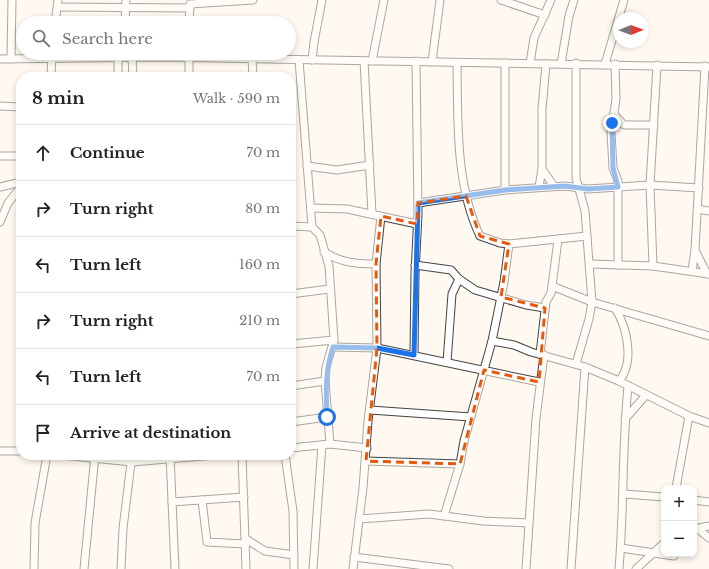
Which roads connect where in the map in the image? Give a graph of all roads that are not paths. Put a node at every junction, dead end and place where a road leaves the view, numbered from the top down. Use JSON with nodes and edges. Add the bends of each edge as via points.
{"nodes":[{"id":1,"x":12,"y":0,"type":"edge"},
{"id":2,"x":126,"y":0,"type":"edge"},
{"id":3,"x":253,"y":0,"type":"edge"},
{"id":4,"x":322,"y":0,"type":"edge"},
{"id":5,"x":384,"y":0,"type":"edge"},
{"id":6,"x":440,"y":0,"type":"edge"},
{"id":7,"x":501,"y":0,"type":"edge"},
{"id":8,"x":551,"y":0,"type":"edge"},
{"id":9,"x":574,"y":0,"type":"edge"},
{"id":10,"x":624,"y":0,"type":"edge"},
{"id":11,"x":58,"y":4,"type":"edge"},
{"id":12,"x":190,"y":4,"type":"edge"},
{"id":13,"x":126,"y":9,"type":"junction"},
{"id":14,"x":545,"y":15,"type":"junction"},
{"id":15,"x":56,"y":16,"type":"edge"},
{"id":16,"x":126,"y":16,"type":"edge"},
{"id":17,"x":189,"y":16,"type":"edge"},
{"id":18,"x":0,"y":59,"type":"edge"},
{"id":19,"x":11,"y":59,"type":"junction"},
{"id":20,"x":16,"y":59,"type":"edge"},
{"id":21,"x":52,"y":60,"type":"edge"},
{"id":22,"x":121,"y":60,"type":"edge"},
{"id":23,"x":132,"y":60,"type":"edge"},
{"id":24,"x":188,"y":60,"type":"edge"},
{"id":25,"x":252,"y":60,"type":"edge"},
{"id":26,"x":296,"y":60,"type":"edge"},
{"id":27,"x":299,"y":60,"type":"junction"},
{"id":28,"x":312,"y":60,"type":"junction"},
{"id":29,"x":364,"y":60,"type":"junction"},
{"id":30,"x":372,"y":61,"type":"junction"},
{"id":31,"x":416,"y":61,"type":"junction"},
{"id":32,"x":432,"y":62,"type":"junction"},
{"id":33,"x":457,"y":63,"type":"junction"},
{"id":34,"x":504,"y":63,"type":"junction"},
{"id":35,"x":530,"y":63,"type":"junction"},
{"id":36,"x":546,"y":64,"type":"junction"},
{"id":37,"x":561,"y":64,"type":"junction"},
{"id":38,"x":576,"y":64,"type":"junction"},
{"id":39,"x":605,"y":64,"type":"junction"},
{"id":40,"x":615,"y":64,"type":"junction"},
{"id":41,"x":657,"y":65,"type":"junction"},
{"id":42,"x":707,"y":66,"type":"edge"},
{"id":43,"x":51,"y":72,"type":"edge"},
{"id":44,"x":119,"y":72,"type":"edge"},
{"id":45,"x":133,"y":72,"type":"edge"},
{"id":46,"x":189,"y":72,"type":"edge"},
{"id":47,"x":253,"y":72,"type":"edge"},
{"id":48,"x":0,"y":106,"type":"edge"},
{"id":49,"x":16,"y":107,"type":"edge"},
{"id":50,"x":614,"y":114,"type":"junction"},
{"id":51,"x":654,"y":125,"type":"junction"},
{"id":52,"x":0,"y":156,"type":"edge"},
{"id":53,"x":16,"y":156,"type":"edge"},
{"id":54,"x":370,"y":165,"type":"junction"},
{"id":55,"x":307,"y":166,"type":"junction"},
{"id":56,"x":542,"y":169,"type":"junction"},
{"id":57,"x":576,"y":178,"type":"junction"},
{"id":58,"x":16,"y":183,"type":"edge"},
{"id":59,"x":554,"y":186,"type":"junction"},
{"id":60,"x":565,"y":186,"type":"junction"},
{"id":61,"x":650,"y":186,"type":"junction"},
{"id":62,"x":0,"y":187,"type":"edge"},
{"id":63,"x":539,"y":187,"type":"junction"},
{"id":64,"x":618,"y":187,"type":"junction"},
{"id":65,"x":698,"y":188,"type":"junction"},
{"id":66,"x":579,"y":189,"type":"junction"},
{"id":67,"x":588,"y":189,"type":"junction"},
{"id":68,"x":505,"y":190,"type":"junction"},
{"id":69,"x":16,"y":193,"type":"edge"},
{"id":70,"x":466,"y":196,"type":"junction"},
{"id":71,"x":582,"y":198,"type":"junction"},
{"id":72,"x":418,"y":203,"type":"junction"},
{"id":73,"x":311,"y":208,"type":"junction"},
{"id":74,"x":698,"y":209,"type":"junction"},
{"id":75,"x":709,"y":211,"type":"edge"},
{"id":76,"x":372,"y":214,"type":"junction"},
{"id":77,"x":381,"y":216,"type":"junction"},
{"id":78,"x":0,"y":222,"type":"edge"},
{"id":79,"x":417,"y":224,"type":"junction"},
{"id":80,"x":296,"y":226,"type":"edge"},
{"id":81,"x":312,"y":227,"type":"junction"},
{"id":82,"x":587,"y":236,"type":"junction"},
{"id":83,"x":558,"y":240,"type":"junction"},
{"id":84,"x":509,"y":244,"type":"junction"},
{"id":85,"x":695,"y":250,"type":"junction"},
{"id":86,"x":324,"y":252,"type":"junction"},
{"id":87,"x":376,"y":264,"type":"junction"},
{"id":88,"x":590,"y":264,"type":"junction"},
{"id":89,"x":415,"y":265,"type":"junction"},
{"id":90,"x":618,"y":265,"type":"junction"},
{"id":91,"x":653,"y":266,"type":"junction"},
{"id":92,"x":692,"y":271,"type":"junction"},
{"id":93,"x":708,"y":274,"type":"edge"},
{"id":94,"x":459,"y":279,"type":"junction"},
{"id":95,"x":552,"y":286,"type":"junction"},
{"id":96,"x":329,"y":289,"type":"junction"},
{"id":97,"x":296,"y":293,"type":"edge"},
{"id":98,"x":501,"y":297,"type":"junction"},
{"id":99,"x":592,"y":302,"type":"junction"},
{"id":100,"x":545,"y":308,"type":"junction"},
{"id":101,"x":615,"y":308,"type":"junction"},
{"id":102,"x":709,"y":336,"type":"edge"},
{"id":103,"x":492,"y":342,"type":"junction"},
{"id":104,"x":333,"y":343,"type":"junction"},
{"id":105,"x":296,"y":344,"type":"edge"},
{"id":106,"x":377,"y":348,"type":"junction"},
{"id":107,"x":542,"y":354,"type":"junction"},
{"id":108,"x":414,"y":355,"type":"junction"},
{"id":109,"x":447,"y":362,"type":"junction"},
{"id":110,"x":576,"y":364,"type":"junction"},
{"id":111,"x":585,"y":367,"type":"junction"},
{"id":112,"x":484,"y":370,"type":"junction"},
{"id":113,"x":325,"y":381,"type":"junction"},
{"id":114,"x":619,"y":381,"type":"junction"},
{"id":115,"x":539,"y":382,"type":"junction"},
{"id":116,"x":296,"y":385,"type":"edge"},
{"id":117,"x":628,"y":386,"type":"junction"},
{"id":118,"x":646,"y":395,"type":"junction"},
{"id":119,"x":370,"y":410,"type":"junction"},
{"id":120,"x":689,"y":416,"type":"junction"},
{"id":121,"x":327,"y":417,"type":"junction"},
{"id":122,"x":471,"y":417,"type":"junction"},
{"id":123,"x":625,"y":419,"type":"junction"},
{"id":124,"x":296,"y":421,"type":"edge"},
{"id":125,"x":709,"y":423,"type":"edge"},
{"id":126,"x":330,"y":444,"type":"junction"},
{"id":127,"x":322,"y":445,"type":"junction"},
{"id":128,"x":296,"y":448,"type":"edge"},
{"id":129,"x":367,"y":448,"type":"junction"},
{"id":130,"x":0,"y":451,"type":"edge"},
{"id":131,"x":16,"y":451,"type":"edge"},
{"id":132,"x":46,"y":460,"type":"edge"},
{"id":133,"x":95,"y":460,"type":"edge"},
{"id":134,"x":132,"y":460,"type":"edge"},
{"id":135,"x":170,"y":460,"type":"edge"},
{"id":136,"x":242,"y":460,"type":"edge"},
{"id":137,"x":287,"y":460,"type":"edge"},
{"id":138,"x":366,"y":461,"type":"junction"},
{"id":139,"x":460,"y":464,"type":"junction"},
{"id":140,"x":677,"y":485,"type":"edge"},
{"id":141,"x":624,"y":494,"type":"junction"},
{"id":142,"x":244,"y":497,"type":"junction"},
{"id":143,"x":661,"y":497,"type":"edge"},
{"id":144,"x":202,"y":500,"type":"junction"},
{"id":145,"x":697,"y":500,"type":"edge"},
{"id":146,"x":172,"y":502,"type":"junction"},
{"id":147,"x":709,"y":502,"type":"edge"},
{"id":148,"x":444,"y":516,"type":"junction"},
{"id":149,"x":359,"y":519,"type":"junction"},
{"id":150,"x":528,"y":523,"type":"junction"},
{"id":151,"x":709,"y":526,"type":"edge"},
{"id":152,"x":697,"y":529,"type":"edge"},
{"id":153,"x":697,"y":530,"type":"edge"},
{"id":154,"x":709,"y":538,"type":"edge"},
{"id":155,"x":246,"y":541,"type":"junction"},
{"id":156,"x":661,"y":546,"type":"edge"},
{"id":157,"x":621,"y":548,"type":"junction"},
{"id":158,"x":655,"y":553,"type":"junction"},
{"id":159,"x":661,"y":554,"type":"edge"},
{"id":160,"x":294,"y":555,"type":"junction"},
{"id":161,"x":354,"y":557,"type":"junction"},
{"id":162,"x":34,"y":569,"type":"edge"},
{"id":163,"x":84,"y":569,"type":"edge"},
{"id":164,"x":121,"y":569,"type":"edge"},
{"id":165,"x":175,"y":569,"type":"edge"},
{"id":166,"x":246,"y":569,"type":"edge"},
{"id":167,"x":294,"y":569,"type":"edge"},
{"id":168,"x":313,"y":569,"type":"edge"},
{"id":169,"x":353,"y":569,"type":"edge"},
{"id":170,"x":449,"y":569,"type":"edge"},
{"id":171,"x":526,"y":569,"type":"edge"},
{"id":172,"x":571,"y":569,"type":"edge"},
{"id":173,"x":619,"y":569,"type":"edge"},
{"id":174,"x":636,"y":569,"type":"edge"}],
"edges":[{"from":1,"to":19,"type":"street"},
{"from":2,"to":13,"type":"street"},
{"from":3,"to":12,"type":"street"},
{"from":4,"to":28,"type":"street"},
{"from":5,"to":30,"type":"street"},
{"from":6,"to":32,"type":"street"},
{"from":7,"to":14,"type":"street"},
{"from":8,"to":14,"type":"street"},
{"from":9,"to":37,"type":"street"},
{"from":10,"to":39,"type":"street"},
{"from":11,"to":13,"type":"street"},
{"from":11,"to":15,"type":"street"},
{"from":12,"to":13,"type":"street"},
{"from":12,"to":17,"type":"street"},
{"from":13,"to":16,"type":"street"},
{"from":14,"to":35,"type":"street","via":[[534,38]]},
{"from":18,"to":19,"type":"street"},
{"from":19,"to":20,"type":"street"},
{"from":21,"to":43,"type":"street"},
{"from":22,"to":44,"type":"street"},
{"from":23,"to":45,"type":"street"},
{"from":24,"to":46,"type":"street"},
{"from":25,"to":47,"type":"street"},
{"from":26,"to":27,"type":"street"},
{"from":27,"to":28,"type":"street"},
{"from":27,"to":55,"type":"street"},
{"from":28,"to":29,"type":"street"},
{"from":29,"to":30,"type":"street"},
{"from":29,"to":54,"type":"street"},
{"from":30,"to":31,"type":"street"},
{"from":31,"to":32,"type":"street"},
{"from":31,"to":72,"type":"street"},
{"from":32,"to":33,"type":"street"},
{"from":33,"to":34,"type":"street"},
{"from":33,"to":70,"type":"street","via":[[458,126]]},
{"from":34,"to":35,"type":"street"},
{"from":34,"to":68,"type":"street"},
{"from":35,"to":36,"type":"street"},
{"from":36,"to":37,"type":"street"},
{"from":36,"to":56,"type":"street"},
{"from":37,"to":38,"type":"street"},
{"from":38,"to":39,"type":"street"},
{"from":38,"to":57,"type":"street"},
{"from":39,"to":40,"type":"street"},
{"from":40,"to":41,"type":"street"},
{"from":40,"to":50,"type":"street"},
{"from":41,"to":42,"type":"street"},
{"from":41,"to":51,"type":"street"},
{"from":42,"to":65,"type":"street"},
{"from":48,"to":49,"type":"street"},
{"from":50,"to":51,"type":"street","via":[[624,125]]},
{"from":50,"to":64,"type":"street","via":[[611,132],[613,168]]},
{"from":51,"to":61,"type":"street"},
{"from":52,"to":53,"type":"street"},
{"from":54,"to":55,"type":"street","via":[[337,170]]},
{"from":54,"to":76,"type":"street"},
{"from":55,"to":73,"type":"street"},
{"from":56,"to":59,"type":"street"},
{"from":56,"to":63,"type":"street"},
{"from":57,"to":60,"type":"street"},
{"from":57,"to":66,"type":"street"},
{"from":58,"to":62,"type":"street"},
{"from":59,"to":60,"type":"street"},
{"from":59,"to":63,"type":"street"},
{"from":60,"to":66,"type":"street"},
{"from":61,"to":64,"type":"street"},
{"from":61,"to":65,"type":"street"},
{"from":61,"to":91,"type":"street"},
{"from":63,"to":68,"type":"street"},
{"from":64,"to":67,"type":"street"},
{"from":64,"to":90,"type":"street"},
{"from":65,"to":74,"type":"street"},
{"from":66,"to":67,"type":"street"},
{"from":66,"to":71,"type":"street"},
{"from":67,"to":71,"type":"street"},
{"from":68,"to":70,"type":"street"},
{"from":69,"to":78,"type":"street","via":[[8,203]]},
{"from":70,"to":72,"type":"street"},
{"from":70,"to":84,"type":"street","via":[[480,236]]},
{"from":71,"to":82,"type":"street"},
{"from":72,"to":79,"type":"street"},
{"from":73,"to":76,"type":"street","via":[[340,208]]},
{"from":73,"to":81,"type":"street"},
{"from":74,"to":75,"type":"street"},
{"from":74,"to":85,"type":"street"},
{"from":76,"to":77,"type":"street"},
{"from":77,"to":79,"type":"street"},
{"from":77,"to":87,"type":"street"},
{"from":79,"to":89,"type":"street"},
{"from":80,"to":81,"type":"street"},
{"from":81,"to":86,"type":"street","via":[[320,235]]},
{"from":82,"to":83,"type":"street"},
{"from":82,"to":88,"type":"street"},
{"from":83,"to":84,"type":"street"},
{"from":83,"to":95,"type":"street"},
{"from":84,"to":98,"type":"street"},
{"from":85,"to":92,"type":"street"},
{"from":85,"to":93,"type":"street"},
{"from":86,"to":87,"type":"street","via":[[336,260],[353,264]]},
{"from":86,"to":96,"type":"street","via":[[329,266]]},
{"from":87,"to":106,"type":"street"},
{"from":88,"to":90,"type":"street"},
{"from":88,"to":99,"type":"street"},
{"from":89,"to":94,"type":"street","via":[[451,270]]},
{"from":89,"to":108,"type":"street"},
{"from":90,"to":91,"type":"street"},
{"from":91,"to":92,"type":"street"},
{"from":92,"to":93,"type":"street"},
{"from":94,"to":98,"type":"street","via":[[475,290]]},
{"from":94,"to":109,"type":"street","via":[[452,294]]},
{"from":95,"to":99,"type":"street"},
{"from":95,"to":100,"type":"street"},
{"from":96,"to":97,"type":"street"},
{"from":96,"to":104,"type":"street"},
{"from":98,"to":100,"type":"street"},
{"from":98,"to":103,"type":"street"},
{"from":99,"to":101,"type":"street"},
{"from":99,"to":110,"type":"street"},
{"from":100,"to":107,"type":"street"},
{"from":101,"to":102,"type":"street"},
{"from":101,"to":114,"type":"street","via":[[624,324],[627,343],[625,371]]},
{"from":103,"to":107,"type":"street","via":[[514,345]]},
{"from":103,"to":112,"type":"street"},
{"from":104,"to":105,"type":"street"},
{"from":104,"to":106,"type":"street"},
{"from":104,"to":113,"type":"street"},
{"from":106,"to":108,"type":"street"},
{"from":106,"to":119,"type":"street"},
{"from":107,"to":110,"type":"street"},
{"from":107,"to":115,"type":"street"},
{"from":108,"to":109,"type":"street"},
{"from":109,"to":112,"type":"street"},
{"from":110,"to":111,"type":"street"},
{"from":111,"to":114,"type":"street"},
{"from":111,"to":172,"type":"street"},
{"from":112,"to":115,"type":"street"},
{"from":112,"to":122,"type":"street"},
{"from":113,"to":116,"type":"street"},
{"from":113,"to":121,"type":"street"},
{"from":114,"to":117,"type":"street"},
{"from":115,"to":150,"type":"street"},
{"from":117,"to":118,"type":"street"},
{"from":117,"to":123,"type":"street"},
{"from":118,"to":120,"type":"street"},
{"from":118,"to":123,"type":"street"},
{"from":119,"to":122,"type":"street"},
{"from":119,"to":129,"type":"street"},
{"from":120,"to":125,"type":"street"},
{"from":120,"to":140,"type":"street"},
{"from":121,"to":124,"type":"street"},
{"from":121,"to":126,"type":"street"},
{"from":122,"to":139,"type":"street"},
{"from":123,"to":141,"type":"street"},
{"from":126,"to":127,"type":"street"},
{"from":126,"to":129,"type":"street"},
{"from":127,"to":128,"type":"street"},
{"from":127,"to":168,"type":"street"},
{"from":129,"to":138,"type":"street"},
{"from":130,"to":131,"type":"street"},
{"from":132,"to":162,"type":"street","via":[[35,523]]},
{"from":133,"to":163,"type":"street"},
{"from":134,"to":164,"type":"street","via":[[123,528]]},
{"from":135,"to":146,"type":"street"},
{"from":136,"to":142,"type":"street"},
{"from":137,"to":160,"type":"street","via":[[293,511]]},
{"from":138,"to":139,"type":"street"},
{"from":138,"to":149,"type":"street"},
{"from":139,"to":148,"type":"street"},
{"from":141,"to":143,"type":"street"},
{"from":141,"to":157,"type":"street"},
{"from":142,"to":144,"type":"street"},
{"from":142,"to":155,"type":"street"},
{"from":144,"to":146,"type":"street"},
{"from":144,"to":155,"type":"street","via":[[207,542]]},
{"from":145,"to":147,"type":"street"},
{"from":146,"to":165,"type":"street"},
{"from":148,"to":149,"type":"street","via":[[413,514]]},
{"from":148,"to":150,"type":"street"},
{"from":149,"to":161,"type":"street"},
{"from":150,"to":171,"type":"street"},
{"from":151,"to":152,"type":"street"},
{"from":153,"to":154,"type":"street"},
{"from":155,"to":160,"type":"street","via":[[265,551]]},
{"from":155,"to":166,"type":"street"},
{"from":156,"to":158,"type":"street"},
{"from":157,"to":158,"type":"street"},
{"from":157,"to":173,"type":"street"},
{"from":158,"to":159,"type":"street"},
{"from":158,"to":174,"type":"street"},
{"from":160,"to":167,"type":"street"},
{"from":161,"to":169,"type":"street"},
{"from":161,"to":170,"type":"street"}]}
